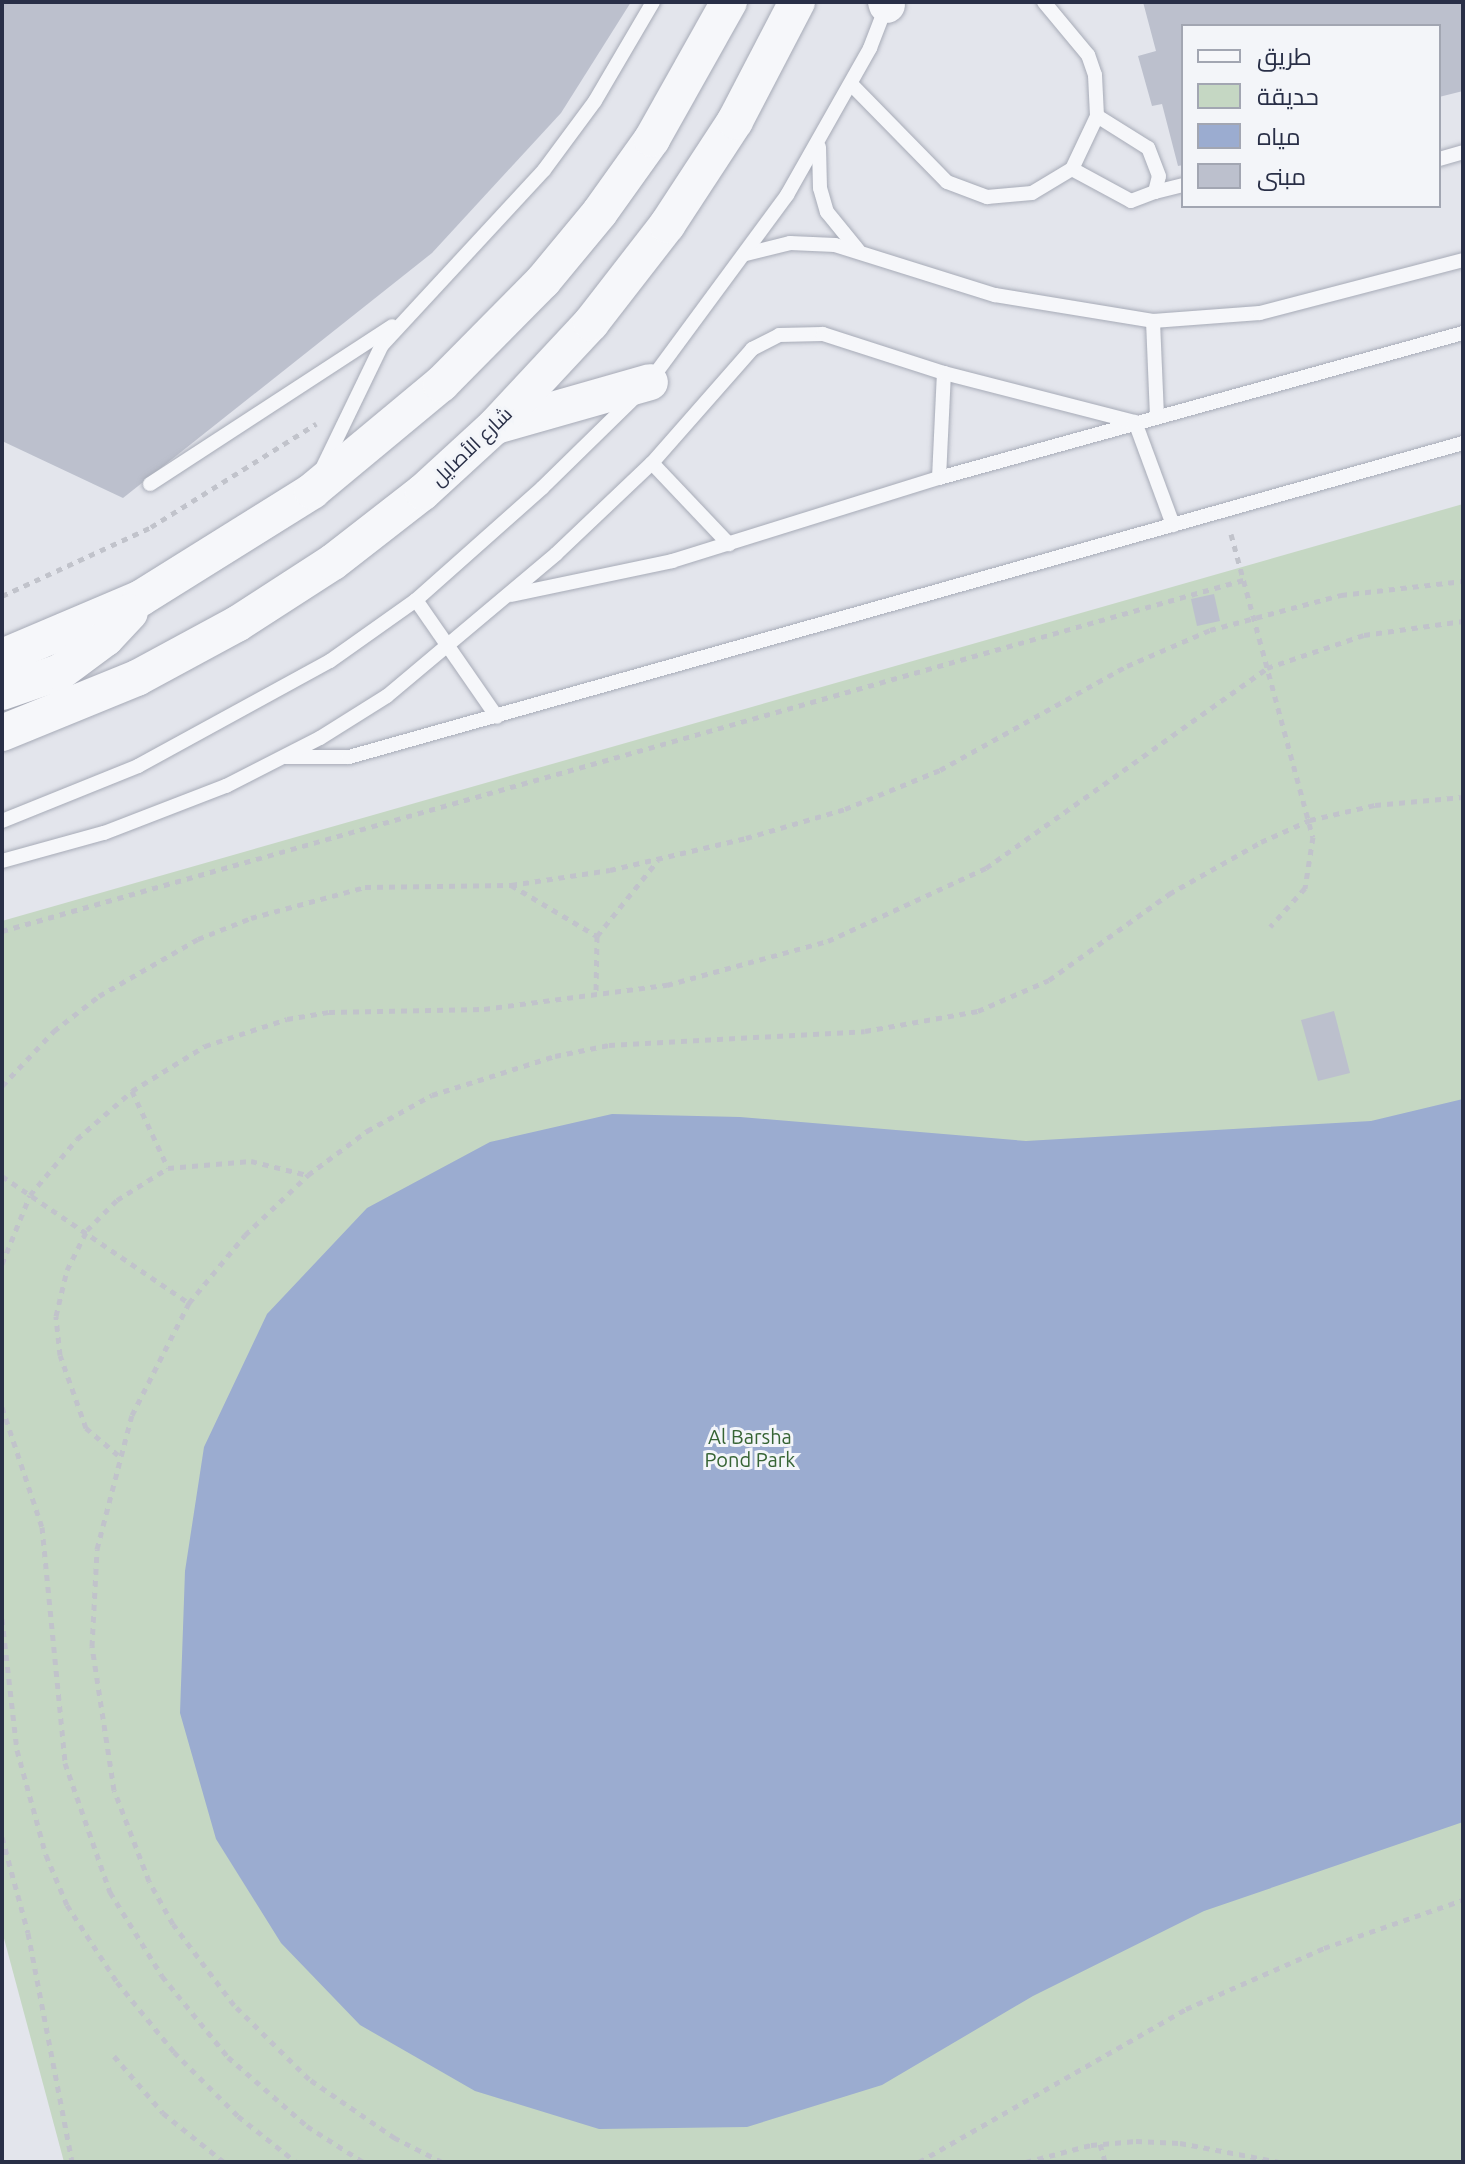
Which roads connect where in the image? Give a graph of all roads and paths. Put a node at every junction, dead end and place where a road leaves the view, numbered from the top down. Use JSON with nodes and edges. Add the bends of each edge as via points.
{"nodes":[{"id":1,"x":653,"y":2,"type":"edge"},
{"id":2,"x":729,"y":2,"type":"edge"},
{"id":3,"x":797,"y":2,"type":"edge"},
{"id":4,"x":1044,"y":2,"type":"edge"},
{"id":5,"x":887,"y":3,"type":"edge"},
{"id":6,"x":851,"y":84,"type":"junction"},
{"id":7,"x":1097,"y":116,"type":"junction"},
{"id":8,"x":821,"y":139,"type":"junction"},
{"id":9,"x":1463,"y":152,"type":"edge"},
{"id":10,"x":1441,"y":158,"type":"edge"},
{"id":11,"x":1072,"y":169,"type":"junction"},
{"id":12,"x":1181,"y":186,"type":"edge"},
{"id":13,"x":1155,"y":192,"type":"junction"},
{"id":14,"x":858,"y":250,"type":"junction"},
{"id":15,"x":746,"y":254,"type":"junction"},
{"id":16,"x":1463,"y":260,"type":"edge"},
{"id":17,"x":402,"y":319,"type":"junction"},
{"id":18,"x":1153,"y":321,"type":"junction"},
{"id":19,"x":1463,"y":333,"type":"edge"},
{"id":20,"x":944,"y":373,"type":"junction"},
{"id":21,"x":650,"y":382,"type":"junction"},
{"id":22,"x":350,"y":403,"type":"junction"},
{"id":23,"x":1157,"y":417,"type":"junction"},
{"id":24,"x":1135,"y":422,"type":"junction"},
{"id":25,"x":494,"y":427,"type":"junction"},
{"id":26,"x":1463,"y":443,"type":"edge"},
{"id":27,"x":652,"y":463,"type":"junction"},
{"id":28,"x":939,"y":478,"type":"junction"},
{"id":29,"x":150,"y":484,"type":"dead end"},
{"id":30,"x":312,"y":491,"type":"junction"},
{"id":31,"x":1224,"y":509,"type":"junction"},
{"id":32,"x":1173,"y":525,"type":"junction"},
{"id":33,"x":729,"y":544,"type":"junction"},
{"id":34,"x":1243,"y":580,"type":"junction"},
{"id":35,"x":1463,"y":581,"type":"edge"},
{"id":36,"x":511,"y":595,"type":"junction"},
{"id":37,"x":2,"y":596,"type":"edge"},
{"id":38,"x":141,"y":598,"type":"junction"},
{"id":39,"x":416,"y":600,"type":"junction"},
{"id":40,"x":1254,"y":616,"type":"junction"},
{"id":41,"x":1463,"y":621,"type":"edge"},
{"id":42,"x":449,"y":646,"type":"junction"},
{"id":43,"x":2,"y":657,"type":"edge"},
{"id":44,"x":1267,"y":668,"type":"junction"},
{"id":45,"x":2,"y":692,"type":"edge"},
{"id":46,"x":497,"y":717,"type":"junction"},
{"id":47,"x":2,"y":733,"type":"edge"},
{"id":48,"x":285,"y":757,"type":"junction"},
{"id":49,"x":1463,"y":797,"type":"edge"},
{"id":50,"x":1310,"y":820,"type":"junction"},
{"id":51,"x":2,"y":821,"type":"edge"},
{"id":52,"x":659,"y":859,"type":"junction"},
{"id":53,"x":2,"y":861,"type":"edge"},
{"id":54,"x":511,"y":885,"type":"junction"},
{"id":55,"x":1270,"y":927,"type":"dead end"},
{"id":56,"x":2,"y":931,"type":"edge"},
{"id":57,"x":597,"y":936,"type":"junction"},
{"id":58,"x":596,"y":996,"type":"junction"},
{"id":59,"x":2,"y":1086,"type":"edge"},
{"id":60,"x":132,"y":1091,"type":"junction"},
{"id":61,"x":168,"y":1168,"type":"junction"},
{"id":62,"x":308,"y":1175,"type":"junction"},
{"id":63,"x":2,"y":1176,"type":"edge"},
{"id":64,"x":30,"y":1195,"type":"junction"},
{"id":65,"x":87,"y":1230,"type":"junction"},
{"id":66,"x":2,"y":1264,"type":"edge"},
{"id":67,"x":189,"y":1303,"type":"junction"},
{"id":68,"x":2,"y":1407,"type":"edge"},
{"id":69,"x":118,"y":1455,"type":"junction"},
{"id":70,"x":2,"y":1619,"type":"edge"},
{"id":71,"x":2,"y":1837,"type":"edge"},
{"id":72,"x":1463,"y":1900,"type":"edge"},
{"id":73,"x":114,"y":2056,"type":"dead end"},
{"id":74,"x":1100,"y":2144,"type":"junction"},
{"id":75,"x":72,"y":2162,"type":"edge"},
{"id":76,"x":224,"y":2162,"type":"edge"},
{"id":77,"x":296,"y":2162,"type":"edge"},
{"id":78,"x":363,"y":2162,"type":"edge"},
{"id":79,"x":442,"y":2162,"type":"edge"},
{"id":80,"x":919,"y":2162,"type":"edge"},
{"id":81,"x":1026,"y":2162,"type":"edge"},
{"id":82,"x":1105,"y":2162,"type":"edge"},
{"id":83,"x":1280,"y":2162,"type":"edge"}],
"edges":[{"from":1,"to":17,"type":"lane","via":[[595,101],[544,170]]},
{"from":2,"to":30,"type":"street","via":[[652,139],[543,281],[441,384]]},
{"from":3,"to":25,"type":"street","name":"شارع الأصايل","via":[[735,121],[667,225],[591,323]]},
{"from":4,"to":7,"type":"lane","via":[[1088,55],[1095,75]]},
{"from":5,"to":6,"type":"lane"},
{"from":6,"to":8,"type":"lane"},
{"from":6,"to":11,"type":"lane","via":[[930,168],[966,192],[1021,195]]},
{"from":7,"to":11,"type":"lane"},
{"from":7,"to":13,"type":"lane","via":[[1148,148],[1159,176]]},
{"from":8,"to":14,"type":"lane","via":[[817,164],[823,200],[841,233]]},
{"from":8,"to":15,"type":"lane"},
{"from":9,"to":10,"type":"lane"},
{"from":11,"to":13,"type":"lane","via":[[1131,201]]},
{"from":12,"to":13,"type":"lane"},
{"from":14,"to":15,"type":"lane","via":[[790,243]]},
{"from":14,"to":18,"type":"lane","via":[[995,295]]},
{"from":15,"to":21,"type":"lane"},
{"from":16,"to":18,"type":"lane","via":[[1260,313]]},
{"from":17,"to":22,"type":"lane"},
{"from":17,"to":29,"type":"lane"},
{"from":18,"to":23,"type":"lane"},
{"from":19,"to":23,"type":"lane"},
{"from":20,"to":24,"type":"lane"},
{"from":20,"to":27,"type":"lane","via":[[823,334],[779,335],[752,349]]},
{"from":20,"to":28,"type":"lane"},
{"from":21,"to":25,"type":"street"},
{"from":21,"to":39,"type":"lane"},
{"from":22,"to":30,"type":"lane"},
{"from":22,"to":37,"type":"path","via":[[151,527]]},
{"from":23,"to":24,"type":"lane"},
{"from":24,"to":28,"type":"lane"},
{"from":24,"to":32,"type":"lane"},
{"from":25,"to":47,"type":"street","name":"شارع الأصايل","via":[[423,492],[333,562],[237,624],[137,678]]},
{"from":26,"to":31,"type":"lane"},
{"from":27,"to":33,"type":"lane"},
{"from":27,"to":36,"type":"lane"},
{"from":28,"to":33,"type":"lane"},
{"from":30,"to":38,"type":"street"},
{"from":31,"to":32,"type":"lane"},
{"from":31,"to":34,"type":"path"},
{"from":32,"to":46,"type":"lane"},
{"from":33,"to":36,"type":"lane","via":[[619,575]]},
{"from":34,"to":40,"type":"path"},
{"from":34,"to":56,"type":"path"},
{"from":35,"to":40,"type":"path","via":[[1341,595]]},
{"from":36,"to":42,"type":"lane"},
{"from":38,"to":43,"type":"street"},
{"from":38,"to":45,"type":"street","via":[[84,656],[34,683]]},
{"from":39,"to":42,"type":"lane"},
{"from":39,"to":51,"type":"lane","via":[[330,661],[204,734]]},
{"from":40,"to":44,"type":"path"},
{"from":40,"to":52,"type":"path","via":[[1127,666],[986,747],[893,791],[783,828]]},
{"from":41,"to":44,"type":"path","via":[[1364,635]]},
{"from":42,"to":46,"type":"lane"},
{"from":42,"to":48,"type":"lane","via":[[387,696]]},
{"from":44,"to":50,"type":"path"},
{"from":44,"to":58,"type":"path","via":[[1038,835],[935,896],[828,941],[738,969]]},
{"from":46,"to":48,"type":"lane","via":[[349,757]]},
{"from":48,"to":53,"type":"lane","via":[[165,811]]},
{"from":49,"to":50,"type":"path","via":[[1375,805]]},
{"from":50,"to":55,"type":"path","via":[[1311,872],[1295,903]]},
{"from":50,"to":62,"type":"path","via":[[1203,873],[1049,980],[978,1011],[865,1031],[652,1041],[555,1056],[432,1095],[367,1131]]},
{"from":52,"to":54,"type":"path"},
{"from":52,"to":57,"type":"path"},
{"from":54,"to":57,"type":"path"},
{"from":54,"to":59,"type":"path","via":[[365,887],[251,918],[198,939],[99,996],[54,1031]]},
{"from":57,"to":58,"type":"path"},
{"from":58,"to":60,"type":"path","via":[[484,1009],[372,1009],[287,1019],[205,1046]]},
{"from":60,"to":61,"type":"path"},
{"from":60,"to":64,"type":"path","via":[[77,1139]]},
{"from":61,"to":62,"type":"path","via":[[251,1161]]},
{"from":61,"to":65,"type":"path","via":[[117,1200]]},
{"from":62,"to":67,"type":"path","via":[[245,1235]]},
{"from":63,"to":64,"type":"path"},
{"from":64,"to":65,"type":"path"},
{"from":64,"to":66,"type":"path"},
{"from":65,"to":67,"type":"path"},
{"from":65,"to":69,"type":"path","via":[[67,1270],[56,1316],[60,1355],[86,1428]]},
{"from":67,"to":69,"type":"path","via":[[148,1377]]},
{"from":68,"to":78,"type":"path","via":[[42,1527],[65,1763],[110,1892],[162,1976],[228,2057],[307,2126]]},
{"from":69,"to":79,"type":"path","via":[[97,1549],[92,1646],[114,1790],[149,1881],[201,1964],[270,2043],[351,2110]]},
{"from":70,"to":77,"type":"path","via":[[17,1750],[38,1830],[67,1905],[117,1982],[174,2052],[238,2116]]},
{"from":71,"to":75,"type":"path","via":[[28,1933]]},
{"from":72,"to":80,"type":"path","via":[[1324,1948],[1186,2009]]},
{"from":73,"to":76,"type":"path","via":[[163,2113]]},
{"from":74,"to":81,"type":"path"},
{"from":74,"to":82,"type":"path"},
{"from":74,"to":83,"type":"path","via":[[1180,2143]]}]}
